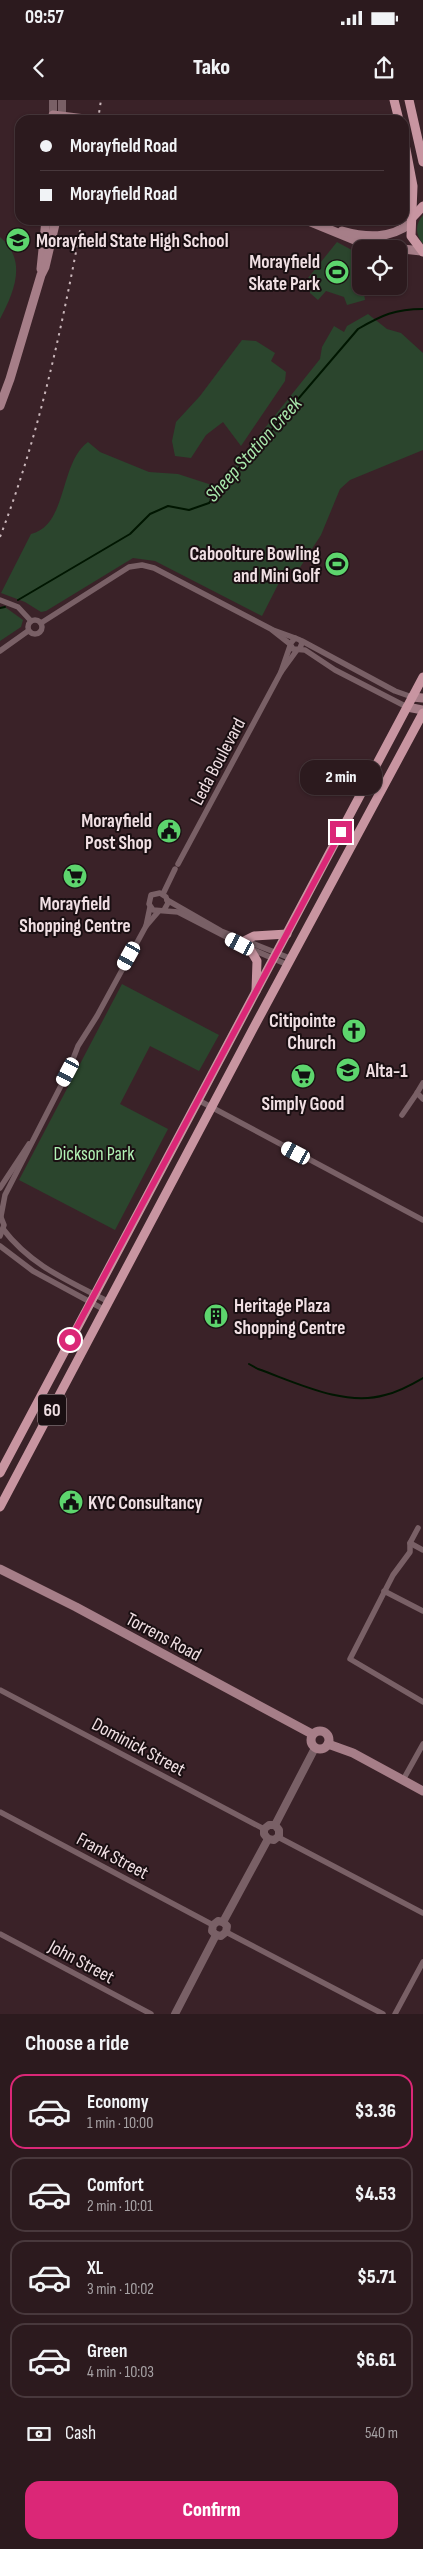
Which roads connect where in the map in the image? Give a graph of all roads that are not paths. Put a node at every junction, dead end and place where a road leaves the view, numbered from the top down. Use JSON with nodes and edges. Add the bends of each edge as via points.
{"nodes":[{"id":1,"x":53,"y":100,"type":"edge"},
{"id":2,"x":62,"y":100,"type":"edge"},
{"id":3,"x":394,"y":100,"type":"edge"},
{"id":4,"x":409,"y":100,"type":"edge"},
{"id":5,"x":57,"y":115,"type":"edge"},
{"id":6,"x":59,"y":115,"type":"edge"},
{"id":7,"x":398,"y":115,"type":"edge"},
{"id":8,"x":409,"y":162,"type":"edge"},
{"id":9,"x":423,"y":162,"type":"edge"},
{"id":10,"x":423,"y":206,"type":"edge"},
{"id":11,"x":411,"y":221,"type":"junction"},
{"id":12,"x":46,"y":225,"type":"edge"},
{"id":13,"x":55,"y":225,"type":"edge"},
{"id":14,"x":318,"y":225,"type":"edge"},
{"id":15,"x":328,"y":225,"type":"edge"},
{"id":16,"x":405,"y":225,"type":"edge"},
{"id":17,"x":422,"y":251,"type":"edge"},
{"id":18,"x":41,"y":274,"type":"junction"},
{"id":19,"x":0,"y":406,"type":"edge"},
{"id":20,"x":0,"y":600,"type":"edge"},
{"id":21,"x":31,"y":621,"type":"junction"},
{"id":22,"x":40,"y":623,"type":"junction"},
{"id":23,"x":271,"y":630,"type":"junction"},
{"id":24,"x":28,"y":631,"type":"junction"},
{"id":25,"x":295,"y":638,"type":"junction"},
{"id":26,"x":302,"y":641,"type":"junction"},
{"id":27,"x":290,"y":645,"type":"junction"},
{"id":28,"x":298,"y":649,"type":"junction"},
{"id":29,"x":0,"y":651,"type":"edge"},
{"id":30,"x":281,"y":672,"type":"junction"},
{"id":31,"x":423,"y":677,"type":"edge"},
{"id":32,"x":412,"y":697,"type":"junction"},
{"id":33,"x":423,"y":698,"type":"edge"},
{"id":34,"x":407,"y":707,"type":"junction"},
{"id":35,"x":423,"y":712,"type":"edge"},
{"id":36,"x":163,"y":894,"type":"junction"},
{"id":37,"x":167,"y":900,"type":"junction"},
{"id":38,"x":150,"y":907,"type":"junction"},
{"id":39,"x":161,"y":911,"type":"junction"},
{"id":40,"x":146,"y":926,"type":"junction"},
{"id":41,"x":286,"y":934,"type":"junction"},
{"id":42,"x":246,"y":940,"type":"junction"},
{"id":43,"x":250,"y":949,"type":"junction"},
{"id":44,"x":275,"y":955,"type":"junction"},
{"id":45,"x":290,"y":962,"type":"junction"},
{"id":46,"x":256,"y":991,"type":"junction"},
{"id":47,"x":423,"y":1083,"type":"edge"},
{"id":48,"x":417,"y":1093,"type":"junction"},
{"id":49,"x":423,"y":1099,"type":"edge"},
{"id":50,"x":198,"y":1100,"type":"junction"},
{"id":51,"x":211,"y":1107,"type":"junction"},
{"id":52,"x":402,"y":1115,"type":"dead end"},
{"id":53,"x":32,"y":1140,"type":"junction"},
{"id":54,"x":0,"y":1188,"type":"edge"},
{"id":55,"x":1,"y":1215,"type":"edge"},
{"id":56,"x":423,"y":1220,"type":"edge"},
{"id":57,"x":3,"y":1229,"type":"junction"},
{"id":58,"x":0,"y":1236,"type":"edge"},
{"id":59,"x":0,"y":1246,"type":"edge"},
{"id":60,"x":92,"y":1298,"type":"junction"},
{"id":61,"x":107,"y":1306,"type":"junction"},
{"id":62,"x":0,"y":1473,"type":"edge"},
{"id":63,"x":0,"y":1507,"type":"edge"},
{"id":64,"x":418,"y":1528,"type":"dead end"},
{"id":65,"x":410,"y":1543,"type":"junction"},
{"id":66,"x":423,"y":1550,"type":"edge"},
{"id":67,"x":0,"y":1569,"type":"edge"},
{"id":68,"x":384,"y":1591,"type":"junction"},
{"id":69,"x":423,"y":1611,"type":"edge"},
{"id":70,"x":0,"y":1690,"type":"edge"},
{"id":71,"x":423,"y":1702,"type":"edge"},
{"id":72,"x":312,"y":1734,"type":"junction"},
{"id":73,"x":328,"y":1744,"type":"junction"},
{"id":74,"x":423,"y":1744,"type":"edge"},
{"id":75,"x":315,"y":1748,"type":"junction"},
{"id":76,"x":403,"y":1780,"type":"junction"},
{"id":77,"x":423,"y":1791,"type":"edge"},
{"id":78,"x":0,"y":1812,"type":"edge"},
{"id":79,"x":275,"y":1825,"type":"junction"},
{"id":80,"x":264,"y":1829,"type":"junction"},
{"id":81,"x":278,"y":1837,"type":"junction"},
{"id":82,"x":268,"y":1839,"type":"junction"},
{"id":83,"x":423,"y":1913,"type":"edge"},
{"id":84,"x":223,"y":1922,"type":"junction"},
{"id":85,"x":212,"y":1925,"type":"junction"},
{"id":86,"x":226,"y":1932,"type":"junction"},
{"id":87,"x":0,"y":1934,"type":"edge"},
{"id":88,"x":216,"y":1935,"type":"junction"},
{"id":89,"x":423,"y":1962,"type":"edge"},
{"id":90,"x":151,"y":2014,"type":"edge"},
{"id":91,"x":175,"y":2014,"type":"edge"},
{"id":92,"x":383,"y":2014,"type":"edge"},
{"id":93,"x":395,"y":2014,"type":"edge"}],
"edges":[{"from":1,"to":5,"type":"street"},
{"from":2,"to":6,"type":"street"},
{"from":3,"to":7,"type":"main road"},
{"from":4,"to":9,"type":"main road"},
{"from":8,"to":11,"type":"main road","via":[[412,175]]},
{"from":10,"to":11,"type":"main road"},
{"from":11,"to":17,"type":"main road","via":[[411,236]]},
{"from":12,"to":18,"type":"main road"},
{"from":13,"to":18,"type":"main road"},
{"from":14,"to":17,"type":"main road","via":[[367,245]]},
{"from":15,"to":16,"type":"main road","via":[[371,236],[389,235]]},
{"from":18,"to":19,"type":"main road"},
{"from":20,"to":21,"type":"street","via":[[18,607]]},
{"from":21,"to":22,"type":"street"},
{"from":21,"to":24,"type":"street"},
{"from":22,"to":23,"type":"street","via":[[123,571],[142,564]]},
{"from":22,"to":24,"type":"street","via":[[38,633]]},
{"from":23,"to":25,"type":"street"},
{"from":23,"to":27,"type":"street"},
{"from":24,"to":29,"type":"street"},
{"from":25,"to":26,"type":"street"},
{"from":25,"to":27,"type":"street"},
{"from":26,"to":28,"type":"street","name":"Leda Boulevard"},
{"from":26,"to":32,"type":"street"},
{"from":27,"to":28,"type":"street"},
{"from":27,"to":30,"type":"street","name":"Leda Boulevard"},
{"from":28,"to":30,"type":"street","name":"Leda Boulevard"},
{"from":28,"to":34,"type":"street"},
{"from":30,"to":36,"type":"street","name":"Leda Boulevard"},
{"from":31,"to":32,"type":"main road","number":"60"},
{"from":32,"to":33,"type":"main road"},
{"from":32,"to":34,"type":"main road","number":"60"},
{"from":34,"to":35,"type":"main road"},
{"from":34,"to":41,"type":"main road","number":"60"},
{"from":35,"to":45,"type":"main road","number":"60"},
{"from":36,"to":37,"type":"street"},
{"from":36,"to":38,"type":"street","via":[[151,896]]},
{"from":37,"to":39,"type":"street"},
{"from":37,"to":42,"type":"street"},
{"from":38,"to":39,"type":"street"},
{"from":38,"to":40,"type":"street"},
{"from":39,"to":40,"type":"street"},
{"from":39,"to":43,"type":"street","via":[[178,912]]},
{"from":40,"to":53,"type":"street","via":[[78,1046]]},
{"from":41,"to":42,"type":"main road","via":[[254,936]]},
{"from":41,"to":44,"type":"main road","number":"60"},
{"from":42,"to":44,"type":"street"},
{"from":43,"to":44,"type":"street"},
{"from":43,"to":46,"type":"main road","via":[[257,961]]},
{"from":44,"to":45,"type":"street"},
{"from":44,"to":46,"type":"main road","number":"60"},
{"from":45,"to":51,"type":"main road","number":"60"},
{"from":46,"to":50,"type":"main road","number":"60"},
{"from":47,"to":48,"type":"street"},
{"from":48,"to":49,"type":"street"},
{"from":48,"to":52,"type":"street"},
{"from":50,"to":51,"type":"street"},
{"from":50,"to":60,"type":"main road","number":"60"},
{"from":51,"to":56,"type":"street"},
{"from":51,"to":61,"type":"main road","number":"60"},
{"from":53,"to":54,"type":"street"},
{"from":53,"to":55,"type":"street","via":[[4,1195]]},
{"from":55,"to":57,"type":"street"},
{"from":57,"to":58,"type":"street"},
{"from":57,"to":60,"type":"street","via":[[32,1261]]},
{"from":59,"to":60,"type":"street","via":[[32,1271]]},
{"from":60,"to":61,"type":"street"},
{"from":60,"to":62,"type":"main road","number":"60"},
{"from":61,"to":63,"type":"main road","number":"60"},
{"from":64,"to":65,"type":"street"},
{"from":65,"to":66,"type":"street"},
{"from":65,"to":68,"type":"street","via":[[410,1552]]},
{"from":67,"to":72,"type":"main road","name":"Torrens Road"},
{"from":68,"to":69,"type":"street"},
{"from":68,"to":71,"type":"street","via":[[350,1659]]},
{"from":70,"to":80,"type":"street","name":"Dominick Street"},
{"from":72,"to":73,"type":"main road","via":[[323,1731],[329,1738]]},
{"from":72,"to":75,"type":"main road","via":[[311,1743]]},
{"from":73,"to":75,"type":"main road","via":[[321,1749]]},
{"from":73,"to":76,"type":"main road"},
{"from":74,"to":76,"type":"street"},
{"from":75,"to":79,"type":"street"},
{"from":76,"to":77,"type":"main road"},
{"from":78,"to":85,"type":"street","name":"Frank Street"},
{"from":79,"to":80,"type":"street"},
{"from":79,"to":81,"type":"street","via":[[279,1830]]},
{"from":80,"to":82,"type":"street"},
{"from":81,"to":82,"type":"street"},
{"from":81,"to":83,"type":"street"},
{"from":82,"to":84,"type":"street"},
{"from":84,"to":85,"type":"street"},
{"from":84,"to":86,"type":"street","via":[[227,1926]]},
{"from":85,"to":88,"type":"street"},
{"from":86,"to":88,"type":"street"},
{"from":86,"to":92,"type":"street"},
{"from":87,"to":90,"type":"street","name":"John Street"},
{"from":88,"to":91,"type":"street"},
{"from":89,"to":93,"type":"street"}]}
